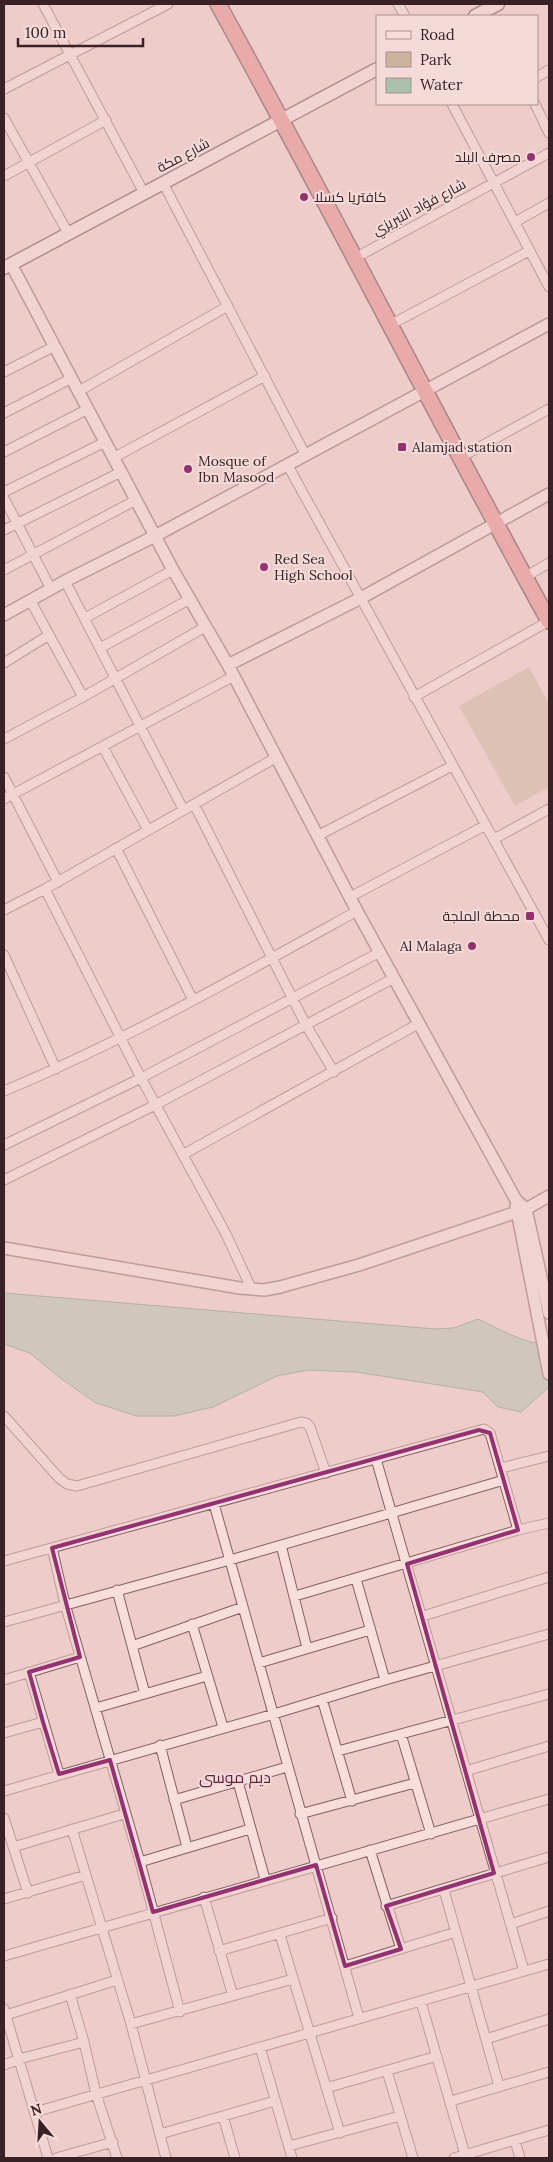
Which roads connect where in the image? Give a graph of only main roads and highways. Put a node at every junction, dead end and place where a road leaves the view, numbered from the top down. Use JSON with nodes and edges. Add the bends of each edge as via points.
{"nodes":[{"id":1,"x":218,"y":4,"type":"edge"},
{"id":2,"x":498,"y":4,"type":"edge"},
{"id":3,"x":483,"y":14,"type":"edge"},
{"id":4,"x":376,"y":70,"type":"edge"},
{"id":5,"x":283,"y":120,"type":"junction"},
{"id":6,"x":8,"y":266,"type":"edge"},
{"id":7,"x":549,"y":621,"type":"edge"}],
"edges":[{"from":1,"to":5,"type":"highway"},
{"from":2,"to":3,"type":"main road"},
{"from":4,"to":5,"type":"main road","name":"شارع مكة"},
{"from":5,"to":6,"type":"main road","name":"شارع مكة"},
{"from":5,"to":7,"type":"highway"}]}
